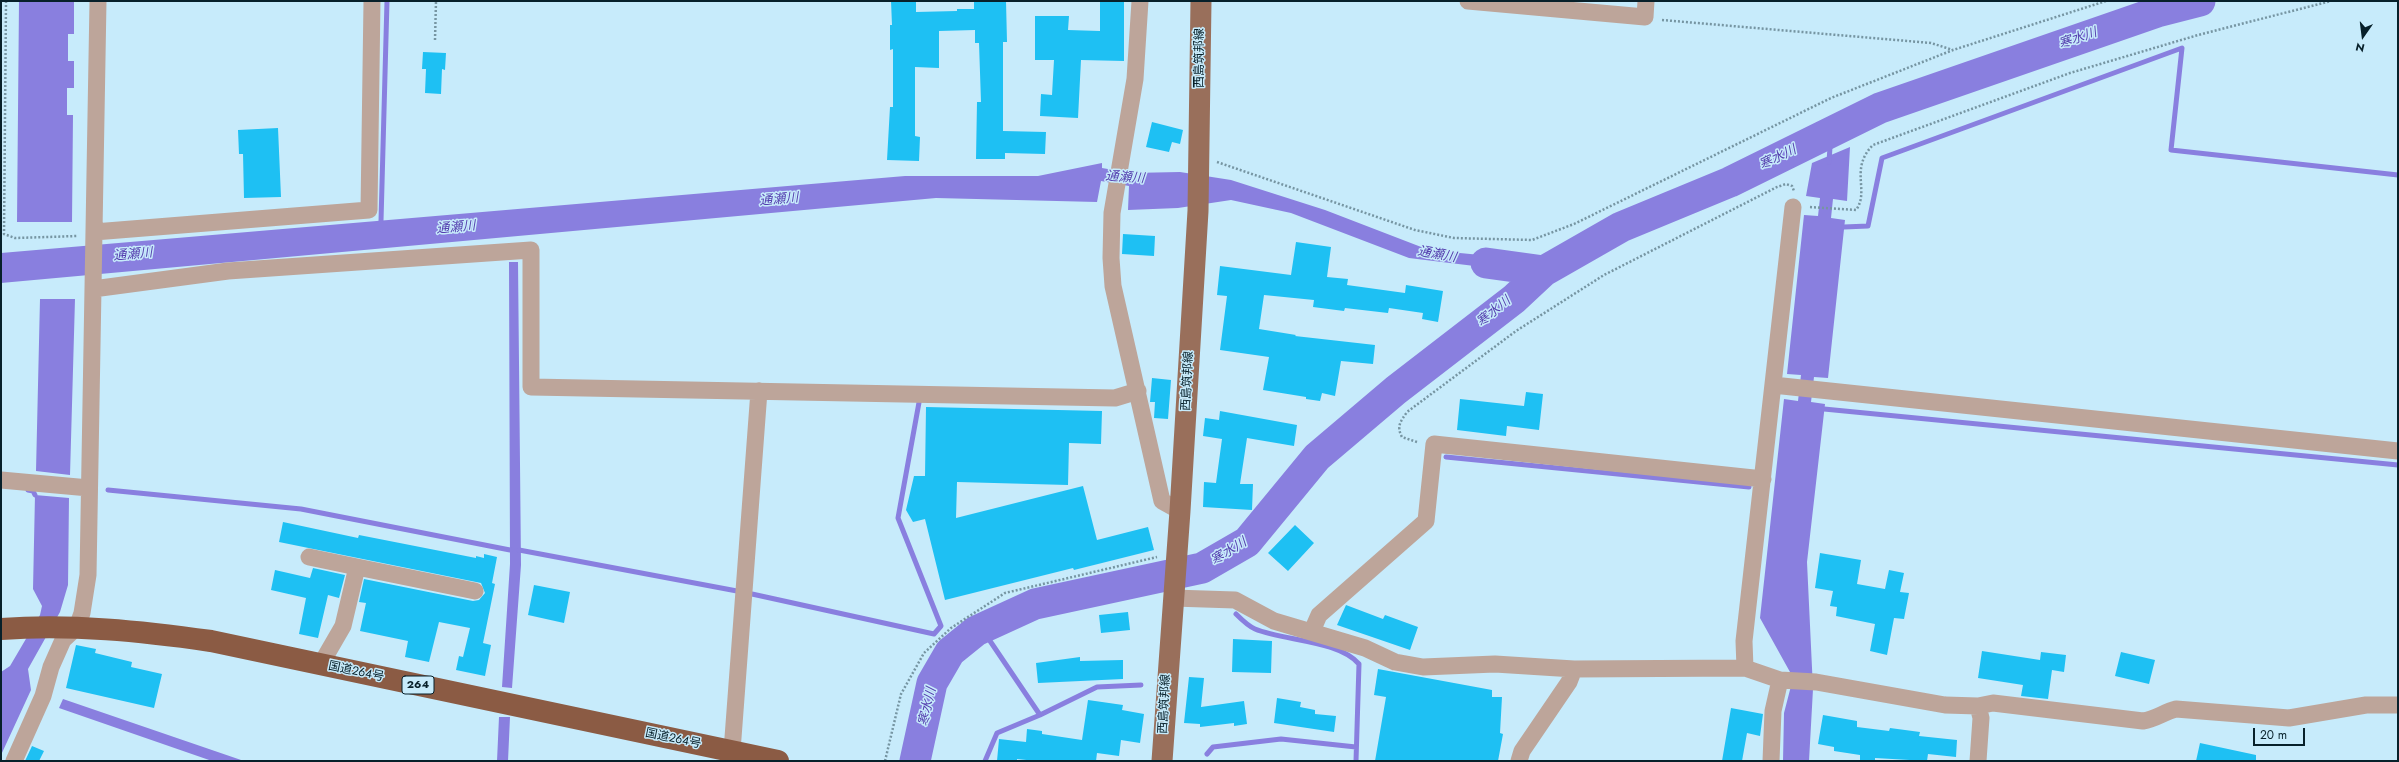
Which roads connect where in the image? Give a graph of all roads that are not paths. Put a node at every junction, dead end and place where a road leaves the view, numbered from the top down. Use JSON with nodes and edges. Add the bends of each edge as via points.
{"nodes":[{"id":1,"x":98,"y":1,"type":"edge"},
{"id":2,"x":372,"y":1,"type":"edge"},
{"id":3,"x":1140,"y":1,"type":"edge"},
{"id":4,"x":1201,"y":1,"type":"edge"},
{"id":5,"x":1468,"y":1,"type":"edge"},
{"id":6,"x":1646,"y":9,"type":"edge"},
{"id":7,"x":1793,"y":206,"type":"road end"},
{"id":8,"x":94,"y":232,"type":"junction"},
{"id":9,"x":93,"y":289,"type":"junction"},
{"id":10,"x":1772,"y":385,"type":"junction"},
{"id":11,"x":760,"y":391,"type":"junction"},
{"id":12,"x":1138,"y":391,"type":"junction"},
{"id":13,"x":2398,"y":451,"type":"edge"},
{"id":14,"x":1763,"y":479,"type":"junction"},
{"id":15,"x":1,"y":480,"type":"edge"},
{"id":16,"x":89,"y":488,"type":"junction"},
{"id":17,"x":1180,"y":511,"type":"junction"},
{"id":18,"x":309,"y":557,"type":"dead end"},
{"id":19,"x":357,"y":567,"type":"junction"},
{"id":20,"x":475,"y":591,"type":"dead end"},
{"id":21,"x":1173,"y":598,"type":"junction"},
{"id":22,"x":66,"y":628,"type":"junction"},
{"id":23,"x":1,"y":629,"type":"edge"},
{"id":24,"x":1312,"y":631,"type":"junction"},
{"id":25,"x":321,"y":664,"type":"junction"},
{"id":26,"x":1745,"y":668,"type":"junction"},
{"id":27,"x":1574,"y":669,"type":"junction"},
{"id":28,"x":1783,"y":681,"type":"junction"},
{"id":29,"x":2398,"y":705,"type":"edge"},
{"id":30,"x":1978,"y":706,"type":"junction"},
{"id":31,"x":733,"y":756,"type":"edge"},
{"id":32,"x":14,"y":761,"type":"edge"},
{"id":33,"x":778,"y":761,"type":"edge"},
{"id":34,"x":1162,"y":761,"type":"edge"},
{"id":35,"x":1519,"y":761,"type":"edge"},
{"id":36,"x":1772,"y":761,"type":"edge"},
{"id":37,"x":1978,"y":761,"type":"edge"}],
"edges":[{"from":1,"to":8,"type":"street"},
{"from":2,"to":8,"type":"street","via":[[369,210]]},
{"from":3,"to":12,"type":"street","via":[[1135,79],[1115,186],[1111,258],[1114,286]]},
{"from":4,"to":17,"type":"main road","name":"西島筑邦線","via":[[1198,211]]},
{"from":5,"to":6,"type":"street"},
{"from":7,"to":10,"type":"street"},
{"from":8,"to":9,"type":"street"},
{"from":9,"to":11,"type":"street","via":[[228,271],[530,250],[531,387]]},
{"from":9,"to":16,"type":"street"},
{"from":10,"to":13,"type":"street"},
{"from":10,"to":14,"type":"street"},
{"from":11,"to":12,"type":"street","via":[[1115,398]]},
{"from":11,"to":31,"type":"street"},
{"from":12,"to":17,"type":"street","via":[[1162,501]]},
{"from":14,"to":24,"type":"street","via":[[1434,444],[1426,521],[1319,615]]},
{"from":14,"to":26,"type":"street","via":[[1744,642]]},
{"from":15,"to":16,"type":"street"},
{"from":16,"to":22,"type":"street","via":[[88,575],[82,614]]},
{"from":17,"to":21,"type":"main road","name":"西島筑邦線"},
{"from":18,"to":19,"type":"street"},
{"from":19,"to":20,"type":"street"},
{"from":19,"to":25,"type":"street","via":[[343,626]]},
{"from":21,"to":24,"type":"street","via":[[1235,600],[1274,621]]},
{"from":21,"to":34,"type":"main road","name":"西島筑邦線"},
{"from":22,"to":23,"type":"highway","name":"国道264号","number":"264"},
{"from":22,"to":25,"type":"highway","name":"国道264号","number":"264","via":[[125,630],[211,641]]},
{"from":22,"to":32,"type":"street","via":[[43,696]]},
{"from":24,"to":27,"type":"street","via":[[1365,648],[1395,662],[1423,667],[1495,664]]},
{"from":25,"to":31,"type":"highway","name":"国道264号","number":"264"},
{"from":26,"to":27,"type":"street"},
{"from":26,"to":28,"type":"street"},
{"from":27,"to":35,"type":"street","via":[[1569,682],[1522,751]]},
{"from":28,"to":30,"type":"street","via":[[1816,682],[1945,705]]},
{"from":28,"to":36,"type":"street","via":[[1773,711]]},
{"from":29,"to":30,"type":"street","via":[[2366,705],[2289,718],[2176,709],[2143,721],[1993,703]]},
{"from":30,"to":37,"type":"street","via":[[1981,718]]},
{"from":31,"to":33,"type":"highway","name":"国道264号","number":"264"}]}
